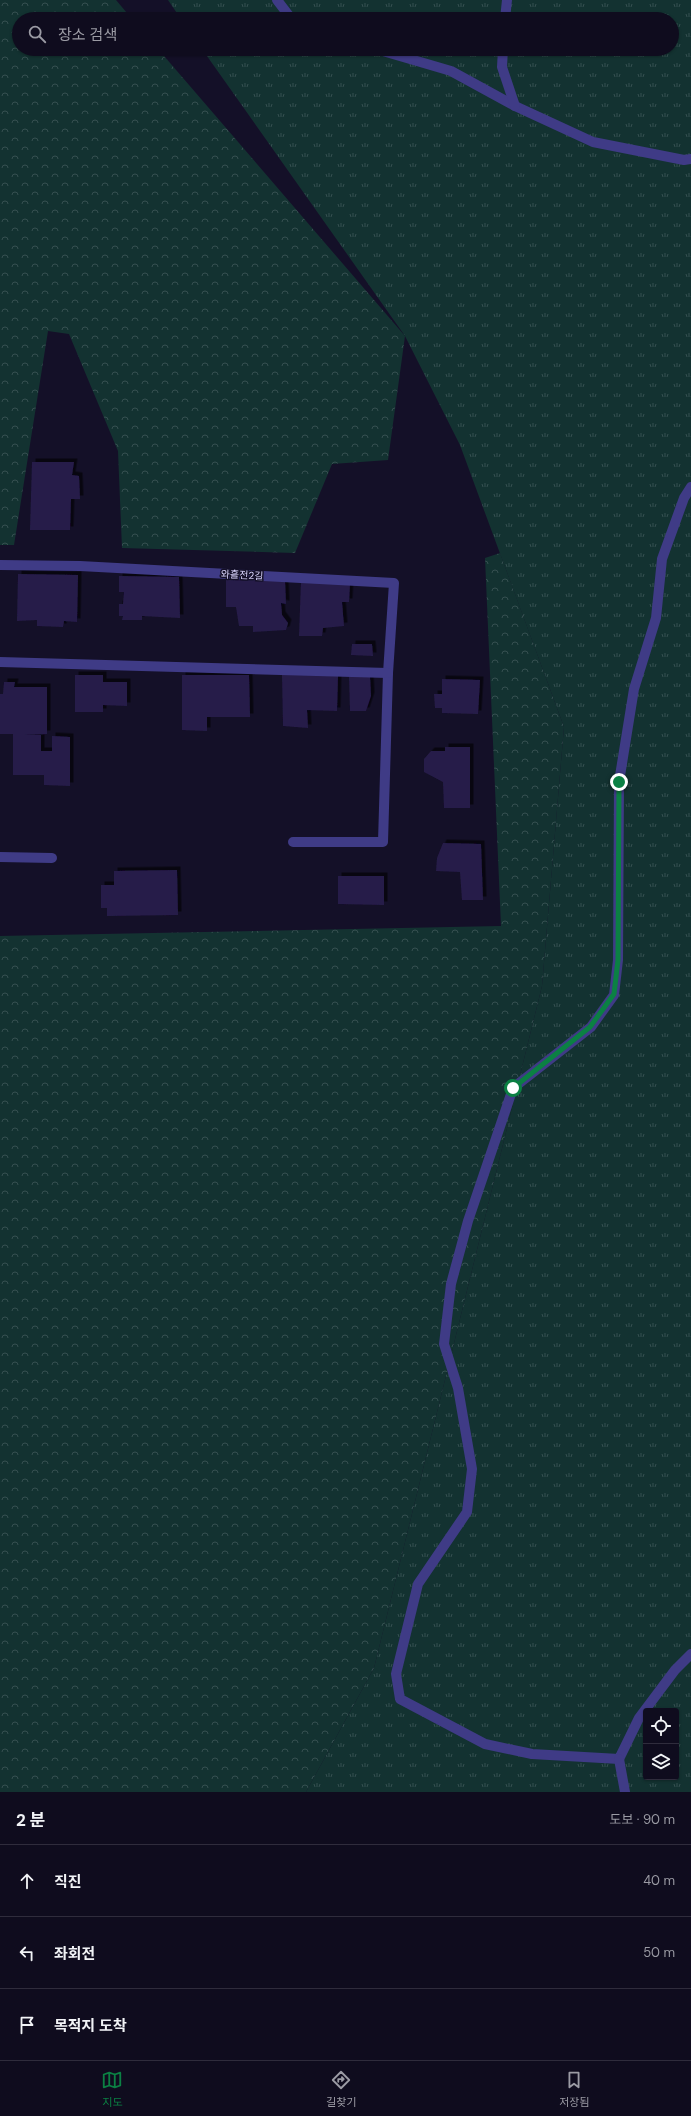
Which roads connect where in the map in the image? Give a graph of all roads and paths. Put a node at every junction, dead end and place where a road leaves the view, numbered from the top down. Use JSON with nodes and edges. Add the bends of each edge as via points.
{"nodes":[{"id":1,"x":277,"y":0,"type":"edge"},
{"id":2,"x":507,"y":0,"type":"edge"},
{"id":3,"x":286,"y":12,"type":"edge"},
{"id":4,"x":506,"y":12,"type":"edge"},
{"id":5,"x":400,"y":56,"type":"edge"},
{"id":6,"x":503,"y":56,"type":"edge"},
{"id":7,"x":515,"y":106,"type":"junction"},
{"id":8,"x":691,"y":159,"type":"edge"},
{"id":9,"x":691,"y":487,"type":"edge"},
{"id":10,"x":0,"y":565,"type":"edge"},
{"id":11,"x":0,"y":662,"type":"edge"},
{"id":12,"x":388,"y":673,"type":"junction"},
{"id":13,"x":293,"y":842,"type":"dead end"},
{"id":14,"x":0,"y":857,"type":"edge"},
{"id":15,"x":52,"y":858,"type":"dead end"},
{"id":16,"x":691,"y":1654,"type":"edge"},
{"id":17,"x":619,"y":1759,"type":"junction"},
{"id":18,"x":625,"y":1792,"type":"edge"}],
"edges":[{"from":1,"to":3,"type":"street"},
{"from":2,"to":4,"type":"street"},
{"from":5,"to":7,"type":"street","via":[[451,71]]},
{"from":6,"to":7,"type":"street","via":[[502,67]]},
{"from":7,"to":8,"type":"street","via":[[593,142],[684,160]]},
{"from":9,"to":17,"type":"street","via":[[684,498],[662,559],[656,618],[634,689],[619,782],[618,960],[614,994],[590,1027],[513,1088],[468,1221],[451,1284],[444,1344],[458,1388],[472,1469],[467,1512],[418,1584],[396,1674],[400,1699],[484,1744],[532,1754]]},
{"from":10,"to":12,"type":"street","name":"와흘전2길","via":[[80,566],[394,583]]},
{"from":11,"to":12,"type":"street"},
{"from":12,"to":13,"type":"street","name":"와흘전2길","via":[[383,842]]},
{"from":14,"to":15,"type":"street"},
{"from":16,"to":17,"type":"street","via":[[675,1670],[639,1718]]},
{"from":17,"to":18,"type":"street"}]}
